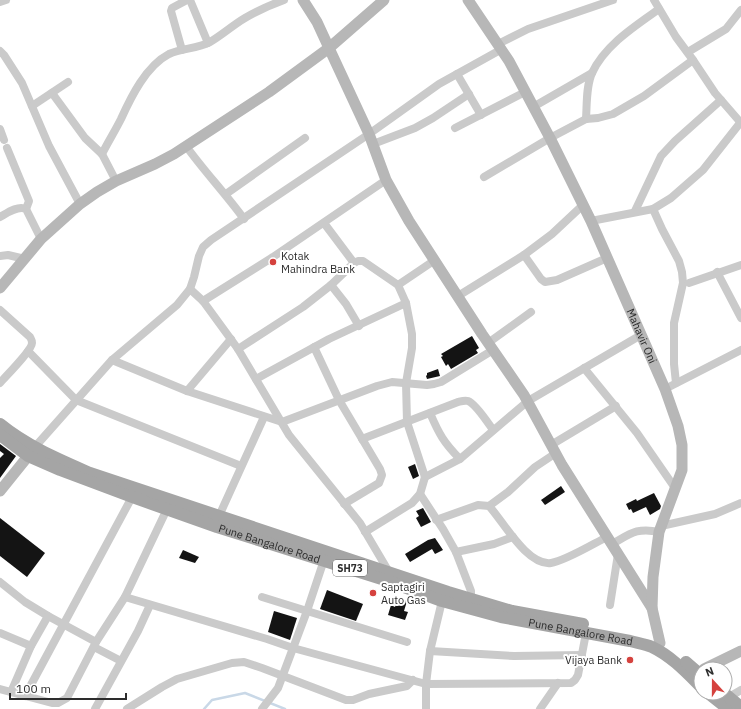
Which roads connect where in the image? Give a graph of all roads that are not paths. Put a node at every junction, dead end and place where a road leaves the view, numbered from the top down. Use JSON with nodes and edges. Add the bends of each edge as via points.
{"nodes":[{"id":1,"x":6,"y":0,"type":"edge"},
{"id":2,"x":187,"y":0,"type":"edge"},
{"id":3,"x":190,"y":0,"type":"edge"},
{"id":4,"x":284,"y":0,"type":"edge"},
{"id":5,"x":303,"y":0,"type":"edge"},
{"id":6,"x":384,"y":0,"type":"edge"},
{"id":7,"x":468,"y":0,"type":"edge"},
{"id":8,"x":613,"y":0,"type":"edge"},
{"id":9,"x":654,"y":0,"type":"edge"},
{"id":10,"x":0,"y":2,"type":"edge"},
{"id":11,"x":659,"y":9,"type":"junction"},
{"id":12,"x":741,"y":10,"type":"edge"},
{"id":13,"x":208,"y":43,"type":"junction"},
{"id":14,"x":500,"y":46,"type":"junction"},
{"id":15,"x":329,"y":48,"type":"junction"},
{"id":16,"x":182,"y":50,"type":"junction"},
{"id":17,"x":0,"y":51,"type":"edge"},
{"id":18,"x":688,"y":52,"type":"junction"},
{"id":19,"x":694,"y":60,"type":"junction"},
{"id":20,"x":592,"y":73,"type":"junction"},
{"id":21,"x":457,"y":74,"type":"junction"},
{"id":22,"x":68,"y":82,"type":"dead end"},
{"id":23,"x":525,"y":92,"type":"junction"},
{"id":24,"x":52,"y":93,"type":"junction"},
{"id":25,"x":469,"y":94,"type":"junction"},
{"id":26,"x":721,"y":100,"type":"junction"},
{"id":27,"x":32,"y":106,"type":"junction"},
{"id":28,"x":533,"y":107,"type":"junction"},
{"id":29,"x":481,"y":115,"type":"junction"},
{"id":30,"x":586,"y":119,"type":"junction"},
{"id":31,"x":741,"y":123,"type":"edge"},
{"id":32,"x":454,"y":128,"type":"dead end"},
{"id":33,"x":0,"y":129,"type":"edge"},
{"id":34,"x":305,"y":138,"type":"dead end"},
{"id":35,"x":550,"y":138,"type":"junction"},
{"id":36,"x":371,"y":139,"type":"junction"},
{"id":37,"x":4,"y":140,"type":"dead end"},
{"id":38,"x":186,"y":146,"type":"junction"},
{"id":39,"x":7,"y":148,"type":"dead end"},
{"id":40,"x":102,"y":154,"type":"junction"},
{"id":41,"x":484,"y":177,"type":"dead end"},
{"id":42,"x":386,"y":180,"type":"junction"},
{"id":43,"x":116,"y":181,"type":"junction"},
{"id":44,"x":226,"y":194,"type":"junction"},
{"id":45,"x":80,"y":204,"type":"junction"},
{"id":46,"x":583,"y":205,"type":"junction"},
{"id":47,"x":26,"y":209,"type":"junction"},
{"id":48,"x":653,"y":209,"type":"junction"},
{"id":49,"x":635,"y":211,"type":"junction"},
{"id":50,"x":0,"y":217,"type":"edge"},
{"id":51,"x":244,"y":219,"type":"junction"},
{"id":52,"x":591,"y":221,"type":"junction"},
{"id":53,"x":324,"y":222,"type":"junction"},
{"id":54,"x":41,"y":239,"type":"junction"},
{"id":55,"x":524,"y":255,"type":"junction"},
{"id":56,"x":0,"y":256,"type":"edge"},
{"id":57,"x":607,"y":258,"type":"junction"},
{"id":58,"x":25,"y":259,"type":"junction"},
{"id":59,"x":435,"y":260,"type":"junction"},
{"id":60,"x":354,"y":263,"type":"junction"},
{"id":61,"x":741,"y":265,"type":"edge"},
{"id":62,"x":717,"y":272,"type":"junction"},
{"id":63,"x":689,"y":283,"type":"dead end"},
{"id":64,"x":331,"y":285,"type":"junction"},
{"id":65,"x":398,"y":285,"type":"junction"},
{"id":66,"x":0,"y":288,"type":"edge"},
{"id":67,"x":190,"y":289,"type":"junction"},
{"id":68,"x":458,"y":296,"type":"junction"},
{"id":69,"x":203,"y":301,"type":"junction"},
{"id":70,"x":406,"y":303,"type":"junction"},
{"id":71,"x":0,"y":310,"type":"edge"},
{"id":72,"x":531,"y":312,"type":"dead end"},
{"id":73,"x":741,"y":318,"type":"edge"},
{"id":74,"x":359,"y":326,"type":"junction"},
{"id":75,"x":641,"y":335,"type":"junction"},
{"id":76,"x":231,"y":339,"type":"junction"},
{"id":77,"x":490,"y":346,"type":"junction"},
{"id":78,"x":314,"y":347,"type":"junction"},
{"id":79,"x":238,"y":349,"type":"junction"},
{"id":80,"x":741,"y":350,"type":"edge"},
{"id":81,"x":28,"y":351,"type":"junction"},
{"id":82,"x":112,"y":360,"type":"junction"},
{"id":83,"x":584,"y":368,"type":"junction"},
{"id":84,"x":256,"y":379,"type":"junction"},
{"id":85,"x":0,"y":383,"type":"edge"},
{"id":86,"x":406,"y":383,"type":"junction"},
{"id":87,"x":676,"y":383,"type":"junction"},
{"id":88,"x":665,"y":389,"type":"junction"},
{"id":89,"x":187,"y":391,"type":"junction"},
{"id":90,"x":76,"y":400,"type":"junction"},
{"id":91,"x":339,"y":400,"type":"junction"},
{"id":92,"x":528,"y":401,"type":"junction"},
{"id":93,"x":616,"y":406,"type":"junction"},
{"id":94,"x":430,"y":413,"type":"junction"},
{"id":95,"x":264,"y":416,"type":"junction"},
{"id":96,"x":282,"y":422,"type":"junction"},
{"id":97,"x":407,"y":422,"type":"junction"},
{"id":98,"x":0,"y":424,"type":"edge"},
{"id":99,"x":493,"y":430,"type":"junction"},
{"id":100,"x":0,"y":435,"type":"edge"},
{"id":101,"x":362,"y":439,"type":"junction"},
{"id":102,"x":553,"y":449,"type":"junction"},
{"id":103,"x":31,"y":452,"type":"junction"},
{"id":104,"x":460,"y":458,"type":"junction"},
{"id":105,"x":241,"y":466,"type":"junction"},
{"id":106,"x":425,"y":477,"type":"junction"},
{"id":107,"x":675,"y":488,"type":"junction"},
{"id":108,"x":0,"y":491,"type":"edge"},
{"id":109,"x":420,"y":494,"type":"junction"},
{"id":110,"x":132,"y":497,"type":"junction"},
{"id":111,"x":741,"y":503,"type":"edge"},
{"id":112,"x":344,"y":504,"type":"junction"},
{"id":113,"x":489,"y":506,"type":"junction"},
{"id":114,"x":167,"y":509,"type":"junction"},
{"id":115,"x":219,"y":516,"type":"junction"},
{"id":116,"x":436,"y":520,"type":"junction"},
{"id":117,"x":660,"y":529,"type":"junction"},
{"id":118,"x":365,"y":532,"type":"junction"},
{"id":119,"x":513,"y":537,"type":"junction"},
{"id":120,"x":610,"y":541,"type":"junction"},
{"id":121,"x":456,"y":552,"type":"junction"},
{"id":122,"x":618,"y":554,"type":"junction"},
{"id":123,"x":324,"y":560,"type":"junction"},
{"id":124,"x":389,"y":572,"type":"junction"},
{"id":125,"x":0,"y":583,"type":"edge"},
{"id":126,"x":125,"y":597,"type":"junction"},
{"id":127,"x":262,"y":597,"type":"dead end"},
{"id":128,"x":471,"y":599,"type":"junction"},
{"id":129,"x":442,"y":601,"type":"junction"},
{"id":130,"x":150,"y":605,"type":"junction"},
{"id":131,"x":610,"y":605,"type":"dead end"},
{"id":132,"x":652,"y":608,"type":"junction"},
{"id":133,"x":307,"y":611,"type":"junction"},
{"id":134,"x":48,"y":616,"type":"junction"},
{"id":135,"x":64,"y":625,"type":"junction"},
{"id":136,"x":0,"y":633,"type":"edge"},
{"id":137,"x":586,"y":633,"type":"junction"},
{"id":138,"x":606,"y":633,"type":"junction"},
{"id":139,"x":407,"y":642,"type":"dead end"},
{"id":140,"x":660,"y":643,"type":"junction"},
{"id":141,"x":95,"y":645,"type":"junction"},
{"id":142,"x":31,"y":646,"type":"junction"},
{"id":143,"x":293,"y":648,"type":"junction"},
{"id":144,"x":430,"y":651,"type":"junction"},
{"id":145,"x":741,"y":651,"type":"edge"},
{"id":146,"x":582,"y":655,"type":"junction"},
{"id":147,"x":121,"y":660,"type":"junction"},
{"id":148,"x":722,"y":661,"type":"edge"},
{"id":149,"x":693,"y":666,"type":"edge"},
{"id":150,"x":283,"y":675,"type":"junction"},
{"id":151,"x":693,"y":679,"type":"edge"},
{"id":152,"x":413,"y":680,"type":"junction"},
{"id":153,"x":558,"y":683,"type":"junction"},
{"id":154,"x":426,"y":684,"type":"junction"},
{"id":155,"x":0,"y":689,"type":"edge"},
{"id":156,"x":11,"y":692,"type":"junction"},
{"id":157,"x":26,"y":696,"type":"junction"},
{"id":158,"x":729,"y":701,"type":"edge"},
{"id":159,"x":57,"y":706,"type":"edge"},
{"id":160,"x":741,"y":707,"type":"edge"},
{"id":161,"x":94,"y":709,"type":"edge"},
{"id":162,"x":127,"y":709,"type":"edge"},
{"id":163,"x":262,"y":709,"type":"edge"},
{"id":164,"x":426,"y":709,"type":"edge"},
{"id":165,"x":540,"y":709,"type":"edge"}],
"edges":[{"from":1,"to":10,"type":"street"},
{"from":2,"to":16,"type":"street","via":[[170,11]]},
{"from":3,"to":13,"type":"street"},
{"from":4,"to":13,"type":"street","via":[[244,19]]},
{"from":5,"to":15,"type":"street"},
{"from":6,"to":15,"type":"street"},
{"from":7,"to":14,"type":"street","name":"Mahavir Oni"},
{"from":8,"to":14,"type":"street","via":[[528,29]]},
{"from":9,"to":11,"type":"street"},
{"from":11,"to":18,"type":"street"},
{"from":11,"to":20,"type":"street","via":[[623,34]]},
{"from":12,"to":18,"type":"street","via":[[726,29]]},
{"from":13,"to":16,"type":"street"},
{"from":14,"to":21,"type":"street"},
{"from":14,"to":23,"type":"street","name":"Mahavir Oni"},
{"from":15,"to":36,"type":"street"},
{"from":15,"to":38,"type":"street","via":[[269,92]]},
{"from":16,"to":40,"type":"street","via":[[161,59],[145,76],[130,98]]},
{"from":17,"to":27,"type":"street","via":[[22,83]]},
{"from":18,"to":19,"type":"street"},
{"from":19,"to":26,"type":"street"},
{"from":19,"to":30,"type":"street","via":[[644,96],[613,114]]},
{"from":20,"to":28,"type":"street"},
{"from":20,"to":30,"type":"street"},
{"from":21,"to":25,"type":"street"},
{"from":21,"to":36,"type":"street","via":[[420,97]]},
{"from":22,"to":24,"type":"street"},
{"from":23,"to":28,"type":"street","name":"Mahavir Oni"},
{"from":23,"to":29,"type":"street"},
{"from":24,"to":27,"type":"street"},
{"from":24,"to":40,"type":"street","via":[[85,138]]},
{"from":25,"to":29,"type":"street"},
{"from":25,"to":36,"type":"street","via":[[415,128]]},
{"from":26,"to":31,"type":"street"},
{"from":26,"to":49,"type":"street","via":[[662,156]]},
{"from":27,"to":45,"type":"street","via":[[49,146]]},
{"from":28,"to":35,"type":"street","name":"Mahavir Oni"},
{"from":29,"to":32,"type":"street"},
{"from":30,"to":35,"type":"street"},
{"from":31,"to":48,"type":"street","via":[[703,170],[671,198]]},
{"from":33,"to":37,"type":"street"},
{"from":34,"to":44,"type":"street"},
{"from":35,"to":41,"type":"street"},
{"from":35,"to":46,"type":"street","name":"Mahavir Oni"},
{"from":36,"to":42,"type":"street"},
{"from":36,"to":51,"type":"street"},
{"from":38,"to":43,"type":"street","via":[[155,164]]},
{"from":38,"to":44,"type":"street"},
{"from":39,"to":47,"type":"street","via":[[29,201]]},
{"from":40,"to":43,"type":"street"},
{"from":42,"to":53,"type":"street"},
{"from":42,"to":59,"type":"street"},
{"from":43,"to":45,"type":"street"},
{"from":44,"to":51,"type":"street"},
{"from":45,"to":54,"type":"street"},
{"from":46,"to":52,"type":"street","name":"Mahavir Oni"},
{"from":46,"to":55,"type":"street","via":[[552,234]]},
{"from":47,"to":50,"type":"street","via":[[18,208]]},
{"from":47,"to":54,"type":"street"},
{"from":48,"to":49,"type":"street"},
{"from":48,"to":87,"type":"street","via":[[682,272],[683,283],[674,323]]},
{"from":49,"to":52,"type":"street"},
{"from":51,"to":67,"type":"street","via":[[203,247]]},
{"from":52,"to":57,"type":"street","name":"Mahavir Oni"},
{"from":53,"to":60,"type":"street"},
{"from":53,"to":69,"type":"street"},
{"from":54,"to":58,"type":"street"},
{"from":55,"to":57,"type":"street","via":[[545,282],[557,280]]},
{"from":55,"to":68,"type":"street"},
{"from":56,"to":58,"type":"street"},
{"from":57,"to":75,"type":"street","name":"Mahavir Oni"},
{"from":58,"to":66,"type":"street"},
{"from":59,"to":65,"type":"street"},
{"from":59,"to":68,"type":"street"},
{"from":60,"to":64,"type":"street"},
{"from":60,"to":65,"type":"street","via":[[363,261]]},
{"from":61,"to":62,"type":"street"},
{"from":62,"to":63,"type":"street"},
{"from":62,"to":73,"type":"street"},
{"from":64,"to":74,"type":"street"},
{"from":64,"to":79,"type":"street"},
{"from":65,"to":70,"type":"street"},
{"from":67,"to":69,"type":"street"},
{"from":67,"to":82,"type":"street","via":[[177,305]]},
{"from":68,"to":77,"type":"street"},
{"from":69,"to":76,"type":"street"},
{"from":70,"to":74,"type":"street"},
{"from":70,"to":86,"type":"street","via":[[412,334]]},
{"from":71,"to":81,"type":"street","via":[[30,337],[32,344]]},
{"from":72,"to":77,"type":"street"},
{"from":74,"to":78,"type":"street"},
{"from":75,"to":83,"type":"street"},
{"from":75,"to":88,"type":"street","name":"Mahavir Oni"},
{"from":76,"to":79,"type":"street"},
{"from":76,"to":89,"type":"street"},
{"from":77,"to":86,"type":"street","via":[[441,382],[427,385]]},
{"from":77,"to":92,"type":"street"},
{"from":78,"to":84,"type":"street"},
{"from":78,"to":91,"type":"street"},
{"from":79,"to":84,"type":"street"},
{"from":80,"to":87,"type":"street"},
{"from":81,"to":85,"type":"street"},
{"from":81,"to":90,"type":"street"},
{"from":82,"to":89,"type":"street"},
{"from":82,"to":90,"type":"street"},
{"from":83,"to":92,"type":"street"},
{"from":83,"to":93,"type":"street"},
{"from":84,"to":96,"type":"street"},
{"from":86,"to":91,"type":"street","via":[[392,382]]},
{"from":86,"to":97,"type":"street"},
{"from":87,"to":88,"type":"street"},
{"from":88,"to":107,"type":"street","name":"Mahavir Oni","via":[[682,444],[682,470]]},
{"from":89,"to":95,"type":"street"},
{"from":90,"to":103,"type":"street"},
{"from":90,"to":105,"type":"street"},
{"from":91,"to":96,"type":"street"},
{"from":91,"to":101,"type":"street"},
{"from":92,"to":99,"type":"street"},
{"from":92,"to":102,"type":"street"},
{"from":93,"to":102,"type":"street"},
{"from":93,"to":107,"type":"street","via":[[638,432]]},
{"from":94,"to":97,"type":"street"},
{"from":94,"to":99,"type":"street","via":[[458,402],[470,402]]},
{"from":94,"to":104,"type":"street","via":[[440,436]]},
{"from":95,"to":96,"type":"street"},
{"from":95,"to":105,"type":"street"},
{"from":96,"to":112,"type":"street","via":[[289,435]]},
{"from":97,"to":101,"type":"street"},
{"from":97,"to":106,"type":"street"},
{"from":98,"to":103,"type":"main road","name":"Pune Bangalore Road","number":"SH73"},
{"from":99,"to":104,"type":"street"},
{"from":100,"to":103,"type":"main road","name":"Pune Bangalore Road","number":"SH73"},
{"from":101,"to":112,"type":"street","via":[[380,469],[381,480]]},
{"from":102,"to":113,"type":"street","via":[[508,492]]},
{"from":102,"to":120,"type":"street"},
{"from":103,"to":108,"type":"street"},
{"from":103,"to":110,"type":"main road","name":"Pune Bangalore Road","number":"SH73","via":[[60,470]]},
{"from":103,"to":115,"type":"main road","name":"Pune Bangalore Road","number":"SH73"},
{"from":104,"to":106,"type":"street"},
{"from":105,"to":115,"type":"street"},
{"from":106,"to":109,"type":"street"},
{"from":107,"to":117,"type":"street","name":"Mahavir Oni"},
{"from":109,"to":116,"type":"street"},
{"from":109,"to":118,"type":"street","via":[[412,503]]},
{"from":110,"to":114,"type":"main road","name":"Pune Bangalore Road","number":"SH73"},
{"from":110,"to":135,"type":"street"},
{"from":111,"to":117,"type":"street","via":[[715,514]]},
{"from":112,"to":118,"type":"street"},
{"from":113,"to":116,"type":"street","via":[[478,505]]},
{"from":113,"to":119,"type":"street"},
{"from":114,"to":123,"type":"main road","name":"Pune Bangalore Road","number":"SH73"},
{"from":114,"to":126,"type":"street"},
{"from":115,"to":124,"type":"main road","name":"Pune Bangalore Road","number":"SH73"},
{"from":116,"to":121,"type":"street"},
{"from":117,"to":120,"type":"street","via":[[638,530]]},
{"from":117,"to":132,"type":"street","name":"Mahavir Oni","via":[[653,576]]},
{"from":118,"to":124,"type":"street"},
{"from":119,"to":120,"type":"street","via":[[534,558],[551,563]]},
{"from":119,"to":121,"type":"street"},
{"from":120,"to":122,"type":"street"},
{"from":121,"to":128,"type":"street","via":[[471,592]]},
{"from":122,"to":131,"type":"street"},
{"from":122,"to":132,"type":"street"},
{"from":123,"to":129,"type":"main road","name":"Pune Bangalore Road","number":"SH73"},
{"from":123,"to":133,"type":"street"},
{"from":124,"to":128,"type":"main road","name":"Pune Bangalore Road","number":"SH73"},
{"from":125,"to":134,"type":"street"},
{"from":126,"to":130,"type":"street"},
{"from":126,"to":141,"type":"street"},
{"from":127,"to":133,"type":"street"},
{"from":128,"to":138,"type":"main road","name":"Pune Bangalore Road","number":"SH73"},
{"from":129,"to":137,"type":"main road","name":"Pune Bangalore Road","number":"SH73","via":[[501,617]]},
{"from":129,"to":144,"type":"street"},
{"from":130,"to":143,"type":"street"},
{"from":130,"to":147,"type":"street"},
{"from":132,"to":140,"type":"street","name":"Mahavir Oni"},
{"from":133,"to":139,"type":"street"},
{"from":133,"to":143,"type":"street"},
{"from":134,"to":135,"type":"street"},
{"from":134,"to":142,"type":"street"},
{"from":135,"to":141,"type":"street"},
{"from":135,"to":157,"type":"street"},
{"from":136,"to":142,"type":"street"},
{"from":137,"to":138,"type":"main road","name":"Pune Bangalore Road","number":"SH73"},
{"from":137,"to":146,"type":"street"},
{"from":138,"to":140,"type":"main road","name":"Pune Bangalore Road","number":"SH73","via":[[626,632]]},
{"from":138,"to":151,"type":"main road","name":"Pune Bangalore Road","number":"SH73","via":[[662,652]]},
{"from":140,"to":149,"type":"main road","name":"Pune Bangalore Road","number":"SH73"},
{"from":141,"to":147,"type":"street"},
{"from":141,"to":159,"type":"street","via":[[67,698]]},
{"from":142,"to":156,"type":"street"},
{"from":143,"to":150,"type":"street"},
{"from":143,"to":152,"type":"street"},
{"from":144,"to":146,"type":"street","via":[[514,656]]},
{"from":144,"to":154,"type":"street"},
{"from":145,"to":148,"type":"street"},
{"from":146,"to":153,"type":"street","via":[[575,680]]},
{"from":147,"to":161,"type":"street"},
{"from":150,"to":152,"type":"street","via":[[346,700],[407,686]]},
{"from":150,"to":162,"type":"street","via":[[244,662],[232,663],[177,679]]},
{"from":150,"to":163,"type":"street","via":[[278,688]]},
{"from":152,"to":154,"type":"street"},
{"from":153,"to":154,"type":"street"},
{"from":153,"to":165,"type":"street"},
{"from":154,"to":164,"type":"street"},
{"from":155,"to":156,"type":"street"},
{"from":156,"to":157,"type":"street"},
{"from":157,"to":159,"type":"street"},
{"from":158,"to":160,"type":"main road"}]}
